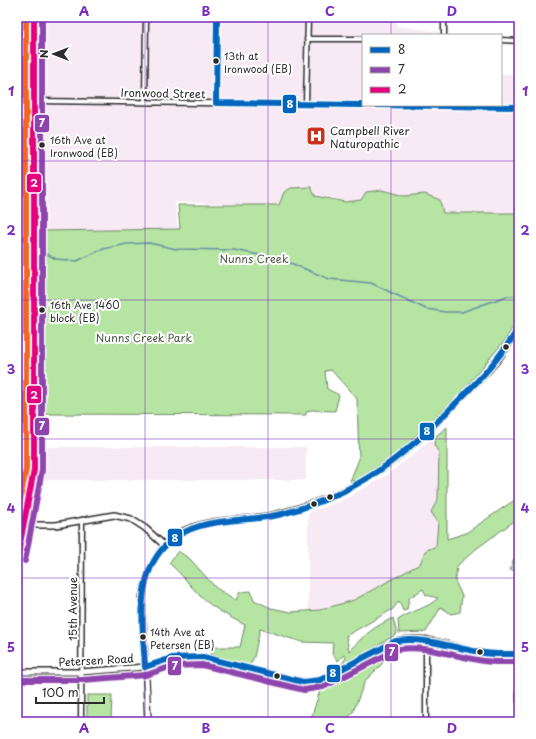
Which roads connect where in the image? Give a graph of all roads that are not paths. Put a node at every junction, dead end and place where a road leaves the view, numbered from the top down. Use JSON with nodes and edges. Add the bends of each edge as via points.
{"nodes":[{"id":1,"x":25,"y":17,"type":"edge"},
{"id":2,"x":34,"y":17,"type":"edge"},
{"id":3,"x":146,"y":17,"type":"edge"},
{"id":4,"x":217,"y":17,"type":"edge"},
{"id":5,"x":308,"y":17,"type":"edge"},
{"id":6,"x":444,"y":17,"type":"edge"},
{"id":7,"x":444,"y":34,"type":"edge"},
{"id":8,"x":17,"y":36,"type":"edge"},
{"id":9,"x":307,"y":39,"type":"junction"},
{"id":10,"x":362,"y":39,"type":"edge"},
{"id":11,"x":502,"y":40,"type":"edge"},
{"id":12,"x":519,"y":41,"type":"edge"},
{"id":13,"x":35,"y":101,"type":"junction"},
{"id":14,"x":146,"y":102,"type":"junction"},
{"id":15,"x":216,"y":103,"type":"junction"},
{"id":16,"x":306,"y":104,"type":"junction"},
{"id":17,"x":362,"y":105,"type":"edge"},
{"id":18,"x":481,"y":106,"type":"edge"},
{"id":19,"x":519,"y":107,"type":"edge"},
{"id":20,"x":519,"y":327,"type":"edge"},
{"id":21,"x":82,"y":520,"type":"junction"},
{"id":22,"x":17,"y":525,"type":"edge"},
{"id":23,"x":24,"y":525,"type":"junction"},
{"id":24,"x":165,"y":546,"type":"junction"},
{"id":25,"x":17,"y":559,"type":"edge"},
{"id":26,"x":426,"y":639,"type":"junction"},
{"id":27,"x":519,"y":654,"type":"edge"},
{"id":28,"x":145,"y":666,"type":"junction"},
{"id":29,"x":17,"y":672,"type":"edge"},
{"id":30,"x":81,"y":672,"type":"junction"},
{"id":31,"x":519,"y":701,"type":"edge"},
{"id":32,"x":81,"y":722,"type":"edge"},
{"id":33,"x":148,"y":722,"type":"edge"},
{"id":34,"x":426,"y":722,"type":"edge"}],
"edges":[{"from":1,"to":8,"type":"street"},
{"from":2,"to":13,"type":"street"},
{"from":3,"to":14,"type":"street"},
{"from":4,"to":15,"type":"street"},
{"from":5,"to":9,"type":"street"},
{"from":6,"to":7,"type":"street"},
{"from":9,"to":10,"type":"street"},
{"from":9,"to":16,"type":"street"},
{"from":11,"to":12,"type":"street"},
{"from":13,"to":14,"type":"street","name":"Ironwood Street"},
{"from":13,"to":23,"type":"street","via":[[34,470]]},
{"from":14,"to":15,"type":"street","name":"Ironwood Street"},
{"from":15,"to":16,"type":"street","name":"Ironwood Street"},
{"from":16,"to":17,"type":"street","name":"Ironwood Street"},
{"from":18,"to":19,"type":"street"},
{"from":20,"to":24,"type":"main road","via":[[499,358],[427,434],[378,473],[338,495],[310,506],[268,517],[196,525],[177,534]]},
{"from":21,"to":23,"type":"street"},
{"from":21,"to":24,"type":"street","via":[[114,515],[131,519]]},
{"from":21,"to":30,"type":"street","name":"15th Avenue"},
{"from":22,"to":23,"type":"street"},
{"from":23,"to":25,"type":"street"},
{"from":24,"to":28,"type":"main road","via":[[145,579],[142,598]]},
{"from":26,"to":27,"type":"street","name":"Petersen Road","via":[[490,654]]},
{"from":26,"to":28,"type":"street","name":"Petersen Road","via":[[396,641],[320,680],[302,682],[203,657],[172,658]]},
{"from":26,"to":34,"type":"street"},
{"from":27,"to":31,"type":"street"},
{"from":28,"to":30,"type":"street","name":"Petersen Road"},
{"from":28,"to":33,"type":"main road"},
{"from":29,"to":30,"type":"street","name":"Petersen Road"},
{"from":30,"to":32,"type":"street","name":"15th Avenue"}]}
